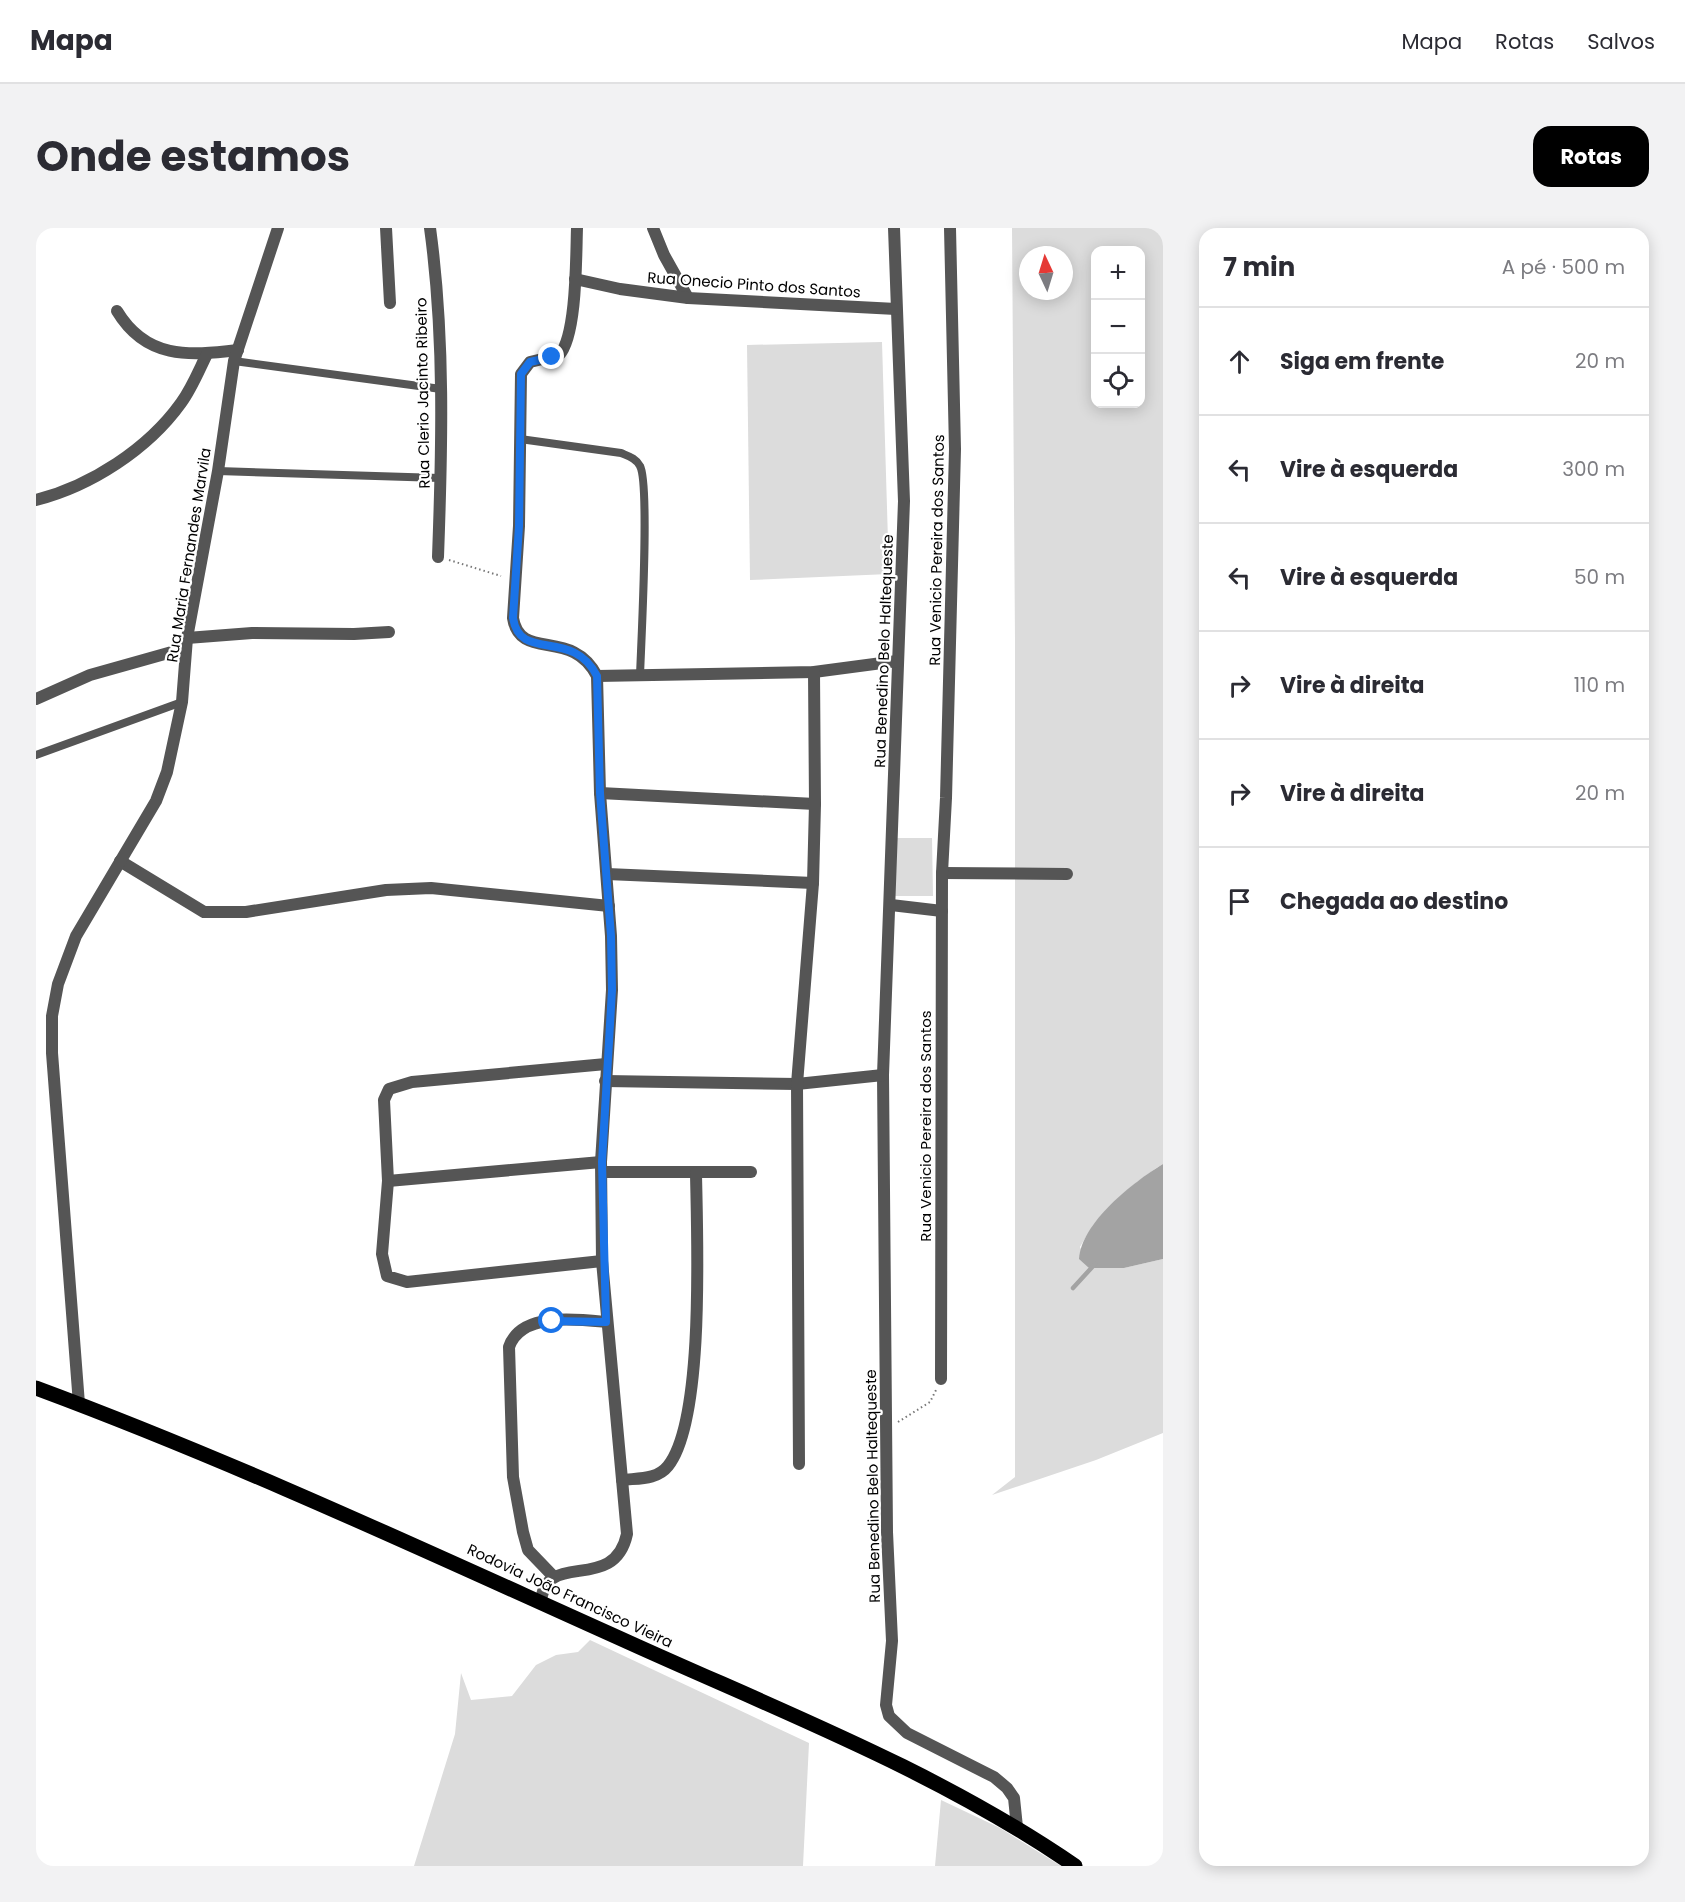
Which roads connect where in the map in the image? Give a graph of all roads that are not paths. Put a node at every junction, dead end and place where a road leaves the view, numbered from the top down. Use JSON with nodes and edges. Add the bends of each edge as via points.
{"nodes":[{"id":1,"x":278,"y":228,"type":"edge"},
{"id":2,"x":386,"y":228,"type":"edge"},
{"id":3,"x":430,"y":228,"type":"edge"},
{"id":4,"x":577,"y":228,"type":"edge"},
{"id":5,"x":654,"y":228,"type":"edge"},
{"id":6,"x":894,"y":228,"type":"edge"},
{"id":7,"x":950,"y":228,"type":"edge"},
{"id":8,"x":575,"y":279,"type":"junction"},
{"id":9,"x":688,"y":298,"type":"junction"},
{"id":10,"x":390,"y":303,"type":"dead end"},
{"id":11,"x":896,"y":309,"type":"junction"},
{"id":12,"x":117,"y":310,"type":"dead end"},
{"id":13,"x":207,"y":354,"type":"junction"},
{"id":14,"x":236,"y":355,"type":"junction"},
{"id":15,"x":441,"y":389,"type":"junction"},
{"id":16,"x":520,"y":439,"type":"junction"},
{"id":17,"x":218,"y":471,"type":"junction"},
{"id":18,"x":440,"y":478,"type":"junction"},
{"id":19,"x":36,"y":500,"type":"edge"},
{"id":20,"x":438,"y":557,"type":"road end"},
{"id":21,"x":388,"y":632,"type":"dead end"},
{"id":22,"x":186,"y":643,"type":"junction"},
{"id":23,"x":897,"y":662,"type":"junction"},
{"id":24,"x":814,"y":672,"type":"junction"},
{"id":25,"x":597,"y":676,"type":"junction"},
{"id":26,"x":640,"y":676,"type":"junction"},
{"id":27,"x":36,"y":699,"type":"edge"},
{"id":28,"x":182,"y":702,"type":"junction"},
{"id":29,"x":36,"y":755,"type":"edge"},
{"id":30,"x":600,"y":793,"type":"junction"},
{"id":31,"x":815,"y":804,"type":"junction"},
{"id":32,"x":120,"y":861,"type":"junction"},
{"id":33,"x":942,"y":873,"type":"junction"},
{"id":34,"x":607,"y":874,"type":"junction"},
{"id":35,"x":1067,"y":874,"type":"dead end"},
{"id":36,"x":813,"y":883,"type":"junction"},
{"id":37,"x":891,"y":905,"type":"junction"},
{"id":38,"x":609,"y":906,"type":"junction"},
{"id":39,"x":942,"y":911,"type":"junction"},
{"id":40,"x":606,"y":1064,"type":"junction"},
{"id":41,"x":883,"y":1075,"type":"junction"},
{"id":42,"x":605,"y":1081,"type":"junction"},
{"id":43,"x":797,"y":1084,"type":"junction"},
{"id":44,"x":602,"y":1167,"type":"junction"},
{"id":45,"x":751,"y":1172,"type":"dead end"},
{"id":46,"x":696,"y":1173,"type":"junction"},
{"id":47,"x":388,"y":1181,"type":"junction"},
{"id":48,"x":602,"y":1261,"type":"junction"},
{"id":49,"x":606,"y":1322,"type":"junction"},
{"id":50,"x":941,"y":1379,"type":"road end"},
{"id":51,"x":36,"y":1388,"type":"edge"},
{"id":52,"x":79,"y":1404,"type":"junction"},
{"id":53,"x":799,"y":1464,"type":"dead end"},
{"id":54,"x":622,"y":1480,"type":"junction"},
{"id":55,"x":554,"y":1576,"type":"junction"},
{"id":56,"x":541,"y":1604,"type":"junction"},
{"id":57,"x":1017,"y":1827,"type":"junction"},
{"id":58,"x":1075,"y":1866,"type":"edge"}],
"edges":[{"from":1,"to":14,"type":"street","name":"Rua Maria Fernandes Marvila"},
{"from":2,"to":10,"type":"street"},
{"from":3,"to":15,"type":"street","name":"Rua Clerio Jacinto Ribeiro"},
{"from":4,"to":8,"type":"street"},
{"from":5,"to":9,"type":"street"},
{"from":6,"to":11,"type":"street","name":"Rua Benedino Belo Haltequeste"},
{"from":7,"to":33,"type":"street","name":"Rua Venicio Pereira dos Santos","via":[[955,460]]},
{"from":8,"to":9,"type":"street","name":"Rua Onecio Pinto dos Santos"},
{"from":8,"to":16,"type":"street","via":[[564,350],[559,355],[530,362],[521,374]]},
{"from":9,"to":11,"type":"street","name":"Rua Onecio Pinto dos Santos"},
{"from":11,"to":23,"type":"street","name":"Rua Benedino Belo Haltequeste","via":[[904,501]]},
{"from":12,"to":13,"type":"street","via":[[125,324],[146,343],[177,352]]},
{"from":13,"to":14,"type":"street"},
{"from":13,"to":19,"type":"street","via":[[182,402],[142,445],[86,481]]},
{"from":14,"to":15,"type":"lane"},
{"from":14,"to":17,"type":"street","name":"Rua Maria Fernandes Marvila"},
{"from":15,"to":18,"type":"street","name":"Rua Clerio Jacinto Ribeiro"},
{"from":16,"to":25,"type":"street","via":[[515,629],[528,642],[581,654]]},
{"from":16,"to":26,"type":"lane","via":[[621,453],[640,465]]},
{"from":17,"to":18,"type":"lane"},
{"from":17,"to":22,"type":"street","name":"Rua Maria Fernandes Marvila"},
{"from":18,"to":20,"type":"street","name":"Rua Clerio Jacinto Ribeiro"},
{"from":21,"to":22,"type":"street","via":[[252,633]]},
{"from":22,"to":27,"type":"street","via":[[90,675]]},
{"from":22,"to":28,"type":"street","name":"Rua Maria Fernandes Marvila"},
{"from":23,"to":24,"type":"street"},
{"from":23,"to":37,"type":"street","name":"Rua Benedino Belo Haltequeste"},
{"from":24,"to":26,"type":"street"},
{"from":24,"to":31,"type":"street"},
{"from":25,"to":26,"type":"street"},
{"from":25,"to":30,"type":"street"},
{"from":28,"to":29,"type":"lane"},
{"from":28,"to":32,"type":"street","name":"Rua Maria Fernandes Marvila","via":[[167,772],[156,801]]},
{"from":30,"to":31,"type":"street"},
{"from":30,"to":34,"type":"street"},
{"from":31,"to":36,"type":"street"},
{"from":32,"to":38,"type":"street","via":[[189,904],[213,913],[246,912],[386,890],[431,888]]},
{"from":32,"to":52,"type":"street","name":"Rua Maria Fernandes Marvila","via":[[76,936],[58,984],[52,1016]]},
{"from":33,"to":35,"type":"street"},
{"from":33,"to":39,"type":"street","name":"Rua Venicio Pereira dos Santos"},
{"from":34,"to":36,"type":"street"},
{"from":34,"to":38,"type":"street"},
{"from":36,"to":43,"type":"street"},
{"from":37,"to":39,"type":"street"},
{"from":37,"to":41,"type":"street","name":"Rua Benedino Belo Haltequeste"},
{"from":38,"to":40,"type":"street","via":[[612,990]]},
{"from":39,"to":50,"type":"street","name":"Rua Venicio Pereira dos Santos"},
{"from":40,"to":42,"type":"street"},
{"from":40,"to":47,"type":"street","via":[[412,1082],[389,1089],[384,1100]]},
{"from":41,"to":43,"type":"street"},
{"from":41,"to":57,"type":"street","name":"Rua Benedino Belo Haltequeste","via":[[885,1427],[892,1641],[887,1690],[889,1716],[907,1733],[994,1777],[1007,1788],[1014,1798]]},
{"from":42,"to":43,"type":"street"},
{"from":42,"to":44,"type":"street"},
{"from":43,"to":53,"type":"street"},
{"from":44,"to":46,"type":"street"},
{"from":44,"to":47,"type":"street"},
{"from":44,"to":48,"type":"street"},
{"from":45,"to":46,"type":"street"},
{"from":46,"to":54,"type":"street","via":[[697,1316],[684,1427],[668,1467],[650,1477]]},
{"from":47,"to":48,"type":"street","via":[[382,1254],[387,1276],[395,1280],[407,1282]]},
{"from":48,"to":49,"type":"street"},
{"from":49,"to":54,"type":"street"},
{"from":49,"to":55,"type":"street","via":[[581,1319],[531,1324],[519,1329],[509,1347],[513,1477],[523,1532],[528,1550]]},
{"from":51,"to":52,"type":"main road","name":"Rodovia João Francisco Vieira"},
{"from":52,"to":56,"type":"main road","name":"Rodovia João Francisco Vieira","via":[[304,1496]]},
{"from":54,"to":55,"type":"street","via":[[627,1534],[624,1550],[604,1566]]},
{"from":55,"to":56,"type":"street","via":[[545,1584]]},
{"from":56,"to":57,"type":"main road","name":"Rodovia João Francisco Vieira","via":[[877,1753]]},
{"from":57,"to":58,"type":"main road","name":"Rodovia João Francisco Vieira"}]}
